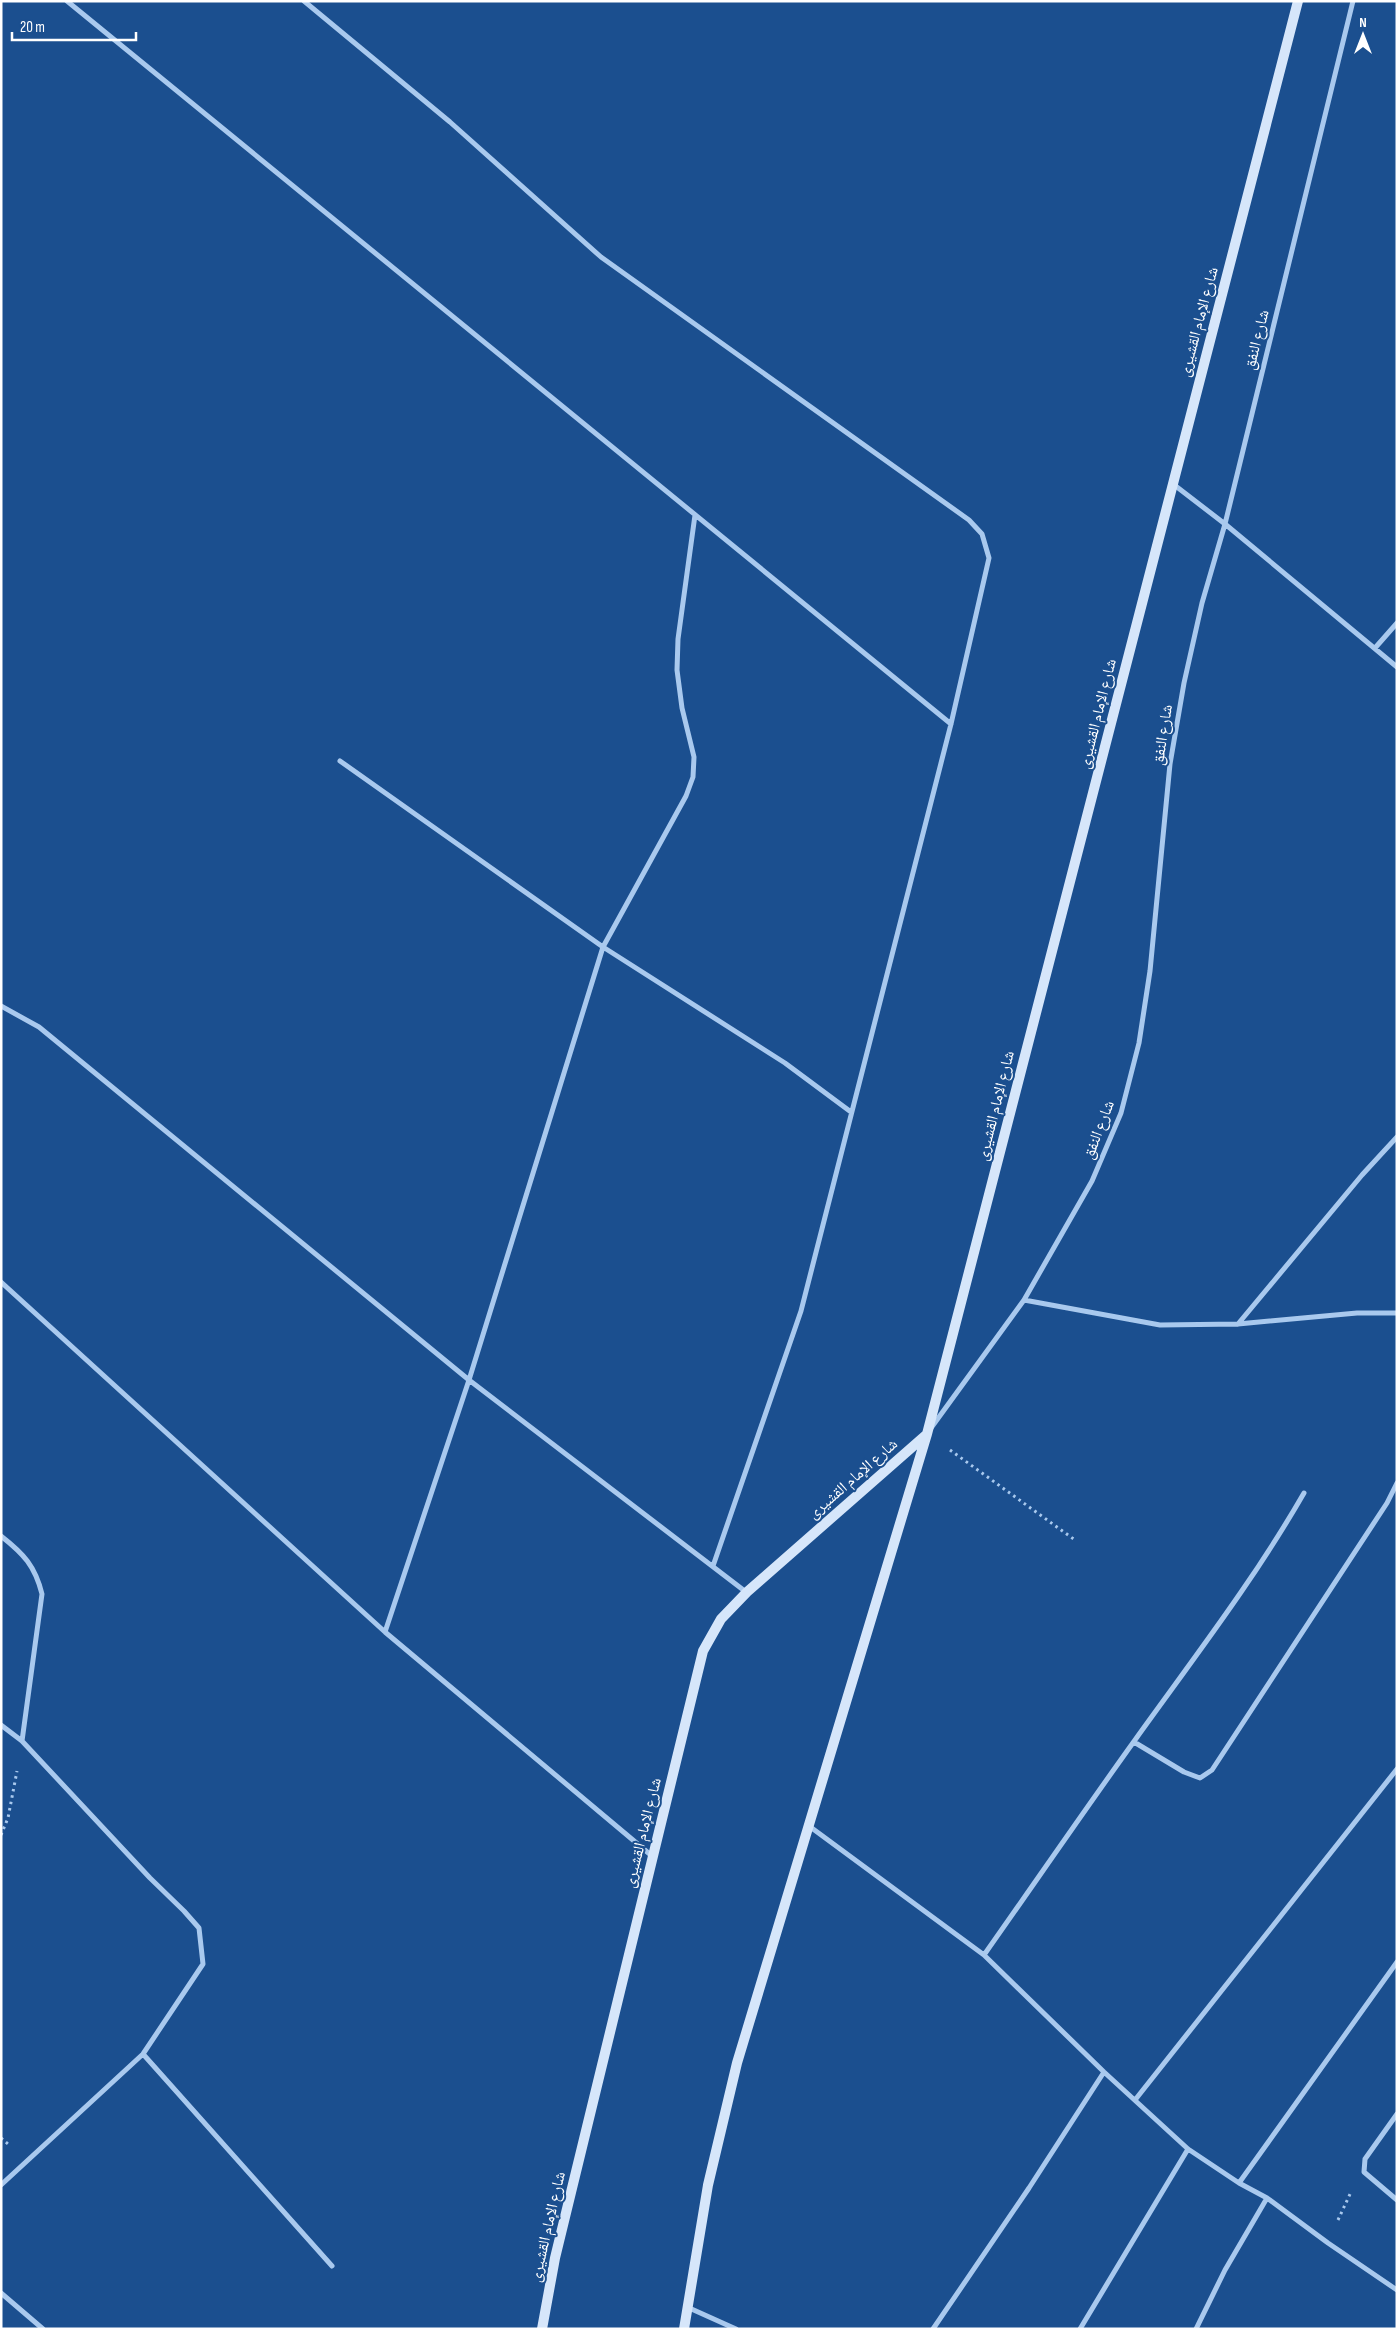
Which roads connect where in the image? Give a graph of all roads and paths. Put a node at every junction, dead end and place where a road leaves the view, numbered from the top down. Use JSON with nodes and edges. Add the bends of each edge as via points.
{"nodes":[{"id":1,"x":67,"y":1,"type":"edge"},
{"id":2,"x":304,"y":1,"type":"edge"},
{"id":3,"x":1298,"y":1,"type":"edge"},
{"id":4,"x":1353,"y":1,"type":"edge"},
{"id":5,"x":1173,"y":484,"type":"junction"},
{"id":6,"x":695,"y":514,"type":"junction"},
{"id":7,"x":1225,"y":524,"type":"junction"},
{"id":8,"x":1397,"y":623,"type":"edge"},
{"id":9,"x":1375,"y":648,"type":"junction"},
{"id":10,"x":1397,"y":667,"type":"edge"},
{"id":11,"x":951,"y":724,"type":"junction"},
{"id":12,"x":340,"y":761,"type":"dead end"},
{"id":13,"x":603,"y":946,"type":"junction"},
{"id":14,"x":1,"y":1006,"type":"edge"},
{"id":15,"x":851,"y":1112,"type":"junction"},
{"id":16,"x":1397,"y":1138,"type":"edge"},
{"id":17,"x":1,"y":1282,"type":"edge"},
{"id":18,"x":1024,"y":1300,"type":"junction"},
{"id":19,"x":1397,"y":1313,"type":"edge"},
{"id":20,"x":1238,"y":1324,"type":"junction"},
{"id":21,"x":469,"y":1380,"type":"junction"},
{"id":22,"x":927,"y":1434,"type":"junction"},
{"id":23,"x":1397,"y":1483,"type":"edge"},
{"id":24,"x":1304,"y":1493,"type":"dead end"},
{"id":25,"x":1,"y":1536,"type":"edge"},
{"id":26,"x":1075,"y":1540,"type":"dead end"},
{"id":27,"x":712,"y":1566,"type":"junction"},
{"id":28,"x":747,"y":1592,"type":"junction"},
{"id":29,"x":384,"y":1632,"type":"junction"},
{"id":30,"x":1,"y":1725,"type":"edge"},
{"id":31,"x":22,"y":1741,"type":"junction"},
{"id":32,"x":1134,"y":1742,"type":"junction"},
{"id":33,"x":1397,"y":1769,"type":"edge"},
{"id":34,"x":809,"y":1826,"type":"junction"},
{"id":35,"x":1,"y":1835,"type":"edge"},
{"id":36,"x":652,"y":1856,"type":"junction"},
{"id":37,"x":984,"y":1955,"type":"junction"},
{"id":38,"x":1397,"y":1962,"type":"edge"},
{"id":39,"x":143,"y":2054,"type":"junction"},
{"id":40,"x":1104,"y":2072,"type":"junction"},
{"id":41,"x":1135,"y":2100,"type":"junction"},
{"id":42,"x":1397,"y":2114,"type":"edge"},
{"id":43,"x":1188,"y":2149,"type":"junction"},
{"id":44,"x":1363,"y":2166,"type":"junction"},
{"id":45,"x":1239,"y":2184,"type":"junction"},
{"id":46,"x":1,"y":2185,"type":"edge"},
{"id":47,"x":1267,"y":2198,"type":"junction"},
{"id":48,"x":1397,"y":2200,"type":"edge"},
{"id":49,"x":1328,"y":2243,"type":"junction"},
{"id":50,"x":332,"y":2266,"type":"dead end"},
{"id":51,"x":1397,"y":2290,"type":"edge"},
{"id":52,"x":1,"y":2293,"type":"edge"},
{"id":53,"x":686,"y":2307,"type":"junction"},
{"id":54,"x":43,"y":2329,"type":"edge"},
{"id":55,"x":542,"y":2329,"type":"edge"},
{"id":56,"x":684,"y":2329,"type":"edge"},
{"id":57,"x":736,"y":2329,"type":"edge"},
{"id":58,"x":934,"y":2329,"type":"edge"},
{"id":59,"x":1080,"y":2329,"type":"edge"},
{"id":60,"x":1196,"y":2329,"type":"edge"}],
"edges":[{"from":1,"to":6,"type":"street"},
{"from":2,"to":11,"type":"street","via":[[450,122],[601,257],[969,520],[982,534],[989,558]]},
{"from":3,"to":5,"type":"street","name":"شارع الإمام القشيرى"},
{"from":4,"to":7,"type":"street","name":"شارع النفق"},
{"from":5,"to":7,"type":"street"},
{"from":5,"to":22,"type":"street","name":"شارع الإمام القشيرى"},
{"from":6,"to":11,"type":"street"},
{"from":6,"to":13,"type":"street","via":[[678,639],[677,670],[694,757],[693,777],[686,796]]},
{"from":7,"to":9,"type":"street"},
{"from":7,"to":18,"type":"street","name":"شارع النفق","via":[[1202,603],[1170,764],[1150,970],[1139,1042],[1120,1113],[1092,1181]]},
{"from":8,"to":9,"type":"street"},
{"from":9,"to":10,"type":"street"},
{"from":11,"to":15,"type":"street"},
{"from":12,"to":13,"type":"street"},
{"from":13,"to":15,"type":"street","via":[[785,1063]]},
{"from":13,"to":21,"type":"street"},
{"from":14,"to":21,"type":"street","via":[[39,1028]]},
{"from":15,"to":27,"type":"street","via":[[801,1311]]},
{"from":16,"to":20,"type":"street","via":[[1362,1175]]},
{"from":17,"to":29,"type":"street"},
{"from":18,"to":20,"type":"street","via":[[1160,1325]]},
{"from":18,"to":22,"type":"street","name":"شارع النفق"},
{"from":19,"to":20,"type":"street","via":[[1357,1313]]},
{"from":21,"to":27,"type":"street"},
{"from":21,"to":29,"type":"street"},
{"from":22,"to":26,"type":"path"},
{"from":22,"to":28,"type":"street","name":"شارع الإمام القشيرى"},
{"from":22,"to":34,"type":"street","name":"شارع الإمام القشيرى"},
{"from":23,"to":32,"type":"street","via":[[1212,1770],[1200,1778]]},
{"from":24,"to":32,"type":"street","via":[[1240,1595]]},
{"from":25,"to":31,"type":"street","via":[[22,1553],[37,1574],[42,1594]]},
{"from":27,"to":28,"type":"street"},
{"from":28,"to":36,"type":"street","name":"شارع الإمام القشيرى","via":[[721,1619],[703,1651]]},
{"from":29,"to":36,"type":"street"},
{"from":30,"to":31,"type":"street"},
{"from":31,"to":35,"type":"path","via":[[8,1818]]},
{"from":31,"to":39,"type":"street","via":[[198,1928],[203,1964]]},
{"from":32,"to":37,"type":"street"},
{"from":33,"to":41,"type":"street"},
{"from":34,"to":37,"type":"street"},
{"from":34,"to":53,"type":"street","name":"شارع الإمام القشيرى","via":[[737,2064],[708,2185]]},
{"from":36,"to":55,"type":"street","name":"شارع الإمام القشيرى","via":[[555,2258]]},
{"from":37,"to":40,"type":"street"},
{"from":38,"to":45,"type":"street"},
{"from":39,"to":46,"type":"street"},
{"from":39,"to":50,"type":"street"},
{"from":40,"to":41,"type":"street"},
{"from":40,"to":58,"type":"street"},
{"from":41,"to":43,"type":"street"},
{"from":42,"to":44,"type":"street"},
{"from":43,"to":45,"type":"street"},
{"from":43,"to":59,"type":"street"},
{"from":44,"to":48,"type":"street","via":[[1364,2172]]},
{"from":44,"to":49,"type":"path"},
{"from":45,"to":47,"type":"street"},
{"from":47,"to":49,"type":"street"},
{"from":47,"to":60,"type":"street"},
{"from":49,"to":51,"type":"street"},
{"from":52,"to":54,"type":"street"},
{"from":53,"to":56,"type":"street","name":"شارع الإمام القشيرى"},
{"from":53,"to":57,"type":"street"}]}
